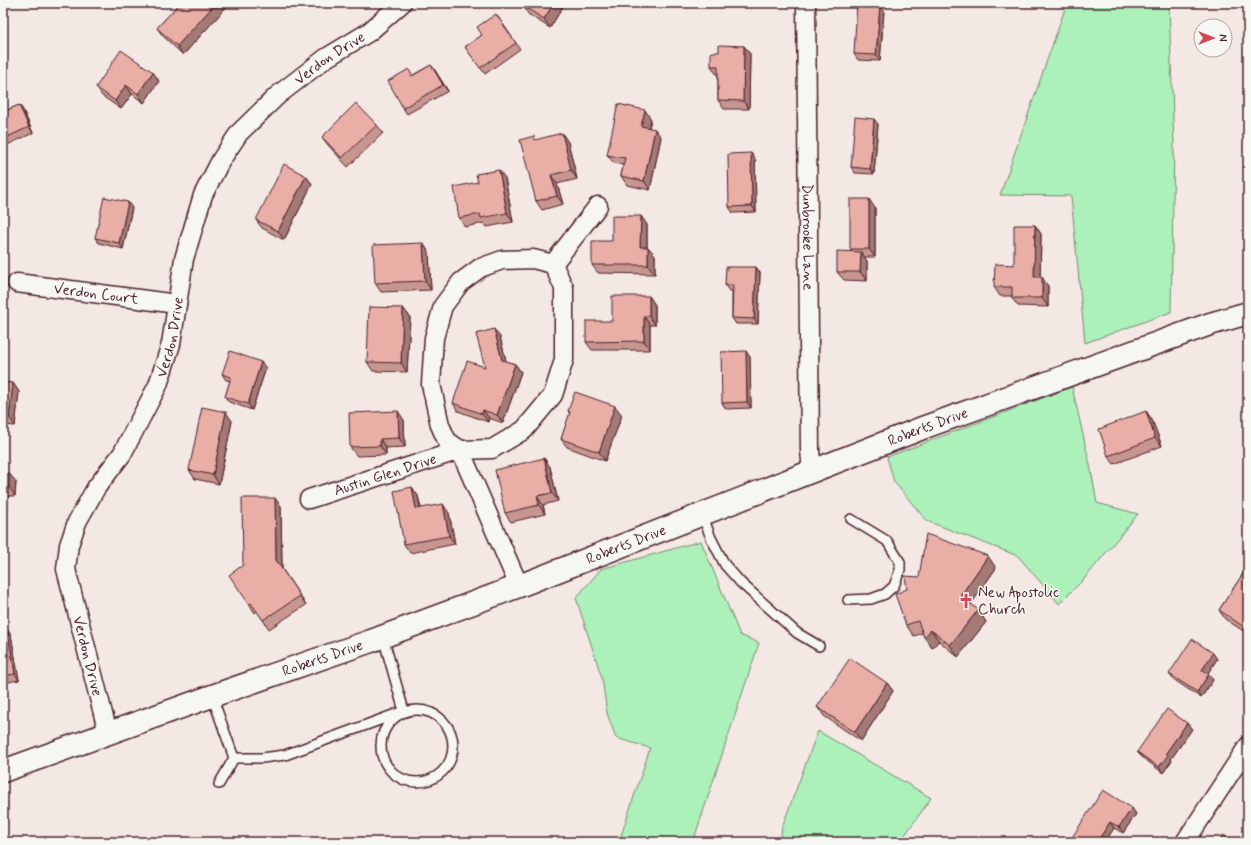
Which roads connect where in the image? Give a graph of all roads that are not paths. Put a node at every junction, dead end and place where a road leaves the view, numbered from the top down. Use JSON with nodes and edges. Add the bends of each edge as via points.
{"nodes":[{"id":1,"x":402,"y":3,"type":"edge"},
{"id":2,"x":806,"y":3,"type":"edge"},
{"id":3,"x":598,"y":206,"type":"dead end"},
{"id":4,"x":553,"y":264,"type":"junction"},
{"id":5,"x":17,"y":283,"type":"dead end"},
{"id":6,"x":177,"y":304,"type":"junction"},
{"id":7,"x":1248,"y":313,"type":"edge"},
{"id":8,"x":460,"y":450,"type":"junction"},
{"id":9,"x":812,"y":470,"type":"junction"},
{"id":10,"x":309,"y":499,"type":"dead end"},
{"id":11,"x":702,"y":514,"type":"junction"},
{"id":12,"x":851,"y":519,"type":"dead end"},
{"id":13,"x":519,"y":586,"type":"junction"},
{"id":14,"x":848,"y":600,"type":"dead end"},
{"id":15,"x":383,"y":637,"type":"junction"},
{"id":16,"x":819,"y":646,"type":"dead end"},
{"id":17,"x":212,"y":696,"type":"junction"},
{"id":18,"x":404,"y":711,"type":"junction"},
{"id":19,"x":108,"y":733,"type":"junction"},
{"id":20,"x":1248,"y":746,"type":"edge"},
{"id":21,"x":234,"y":758,"type":"junction"},
{"id":22,"x":3,"y":771,"type":"edge"},
{"id":23,"x":219,"y":784,"type":"dead end"},
{"id":24,"x":1185,"y":842,"type":"edge"}],
"edges":[{"from":1,"to":6,"type":"street","name":"Verdon Drive","via":[[369,32],[326,58],[278,94],[239,133],[221,160],[203,195],[184,259]]},
{"from":2,"to":9,"type":"street","name":"Dunbrooke Lane"},
{"from":3,"to":4,"type":"street"},
{"from":4,"to":8,"type":"street","name":"Austin Glen Drive","via":[[564,288],[565,315],[564,360],[553,395],[524,430],[492,449]]},
{"from":4,"to":8,"type":"street","name":"Austin Glen Drive","via":[[533,259],[502,260],[480,268],[461,282],[442,306],[434,338],[431,384],[440,424],[447,441]]},
{"from":5,"to":6,"type":"street","name":"Verdon Court"},
{"from":6,"to":19,"type":"street","name":"Verdon Drive","via":[[171,344],[158,385],[122,454],[96,488],[77,522],[69,544],[66,569]]},
{"from":7,"to":9,"type":"street","name":"Roberts Drive","via":[[1210,324]]},
{"from":8,"to":10,"type":"street","name":"Austin Glen Drive"},
{"from":8,"to":13,"type":"street","name":"Austin Glen Drive"},
{"from":9,"to":11,"type":"street","name":"Roberts Drive"},
{"from":11,"to":13,"type":"street","name":"Roberts Drive"},
{"from":11,"to":16,"type":"lane","via":[[725,565],[741,583],[797,633]]},
{"from":12,"to":14,"type":"lane","via":[[886,541],[900,562],[900,570],[894,586],[885,594],[871,599]]},
{"from":13,"to":15,"type":"street","name":"Roberts Drive"},
{"from":15,"to":17,"type":"street","name":"Roberts Drive"},
{"from":15,"to":18,"type":"lane"},
{"from":17,"to":19,"type":"street","name":"Roberts Drive"},
{"from":17,"to":21,"type":"lane"},
{"from":18,"to":18,"type":"lane","via":[[386,727],[381,738],[384,762],[391,772],[401,779],[424,782],[436,778],[451,760],[454,748],[450,730],[439,716],[428,710]]},
{"from":18,"to":21,"type":"lane","via":[[285,755]]},
{"from":19,"to":22,"type":"street","name":"Roberts Drive"},
{"from":20,"to":24,"type":"street"},
{"from":21,"to":23,"type":"lane"}]}
